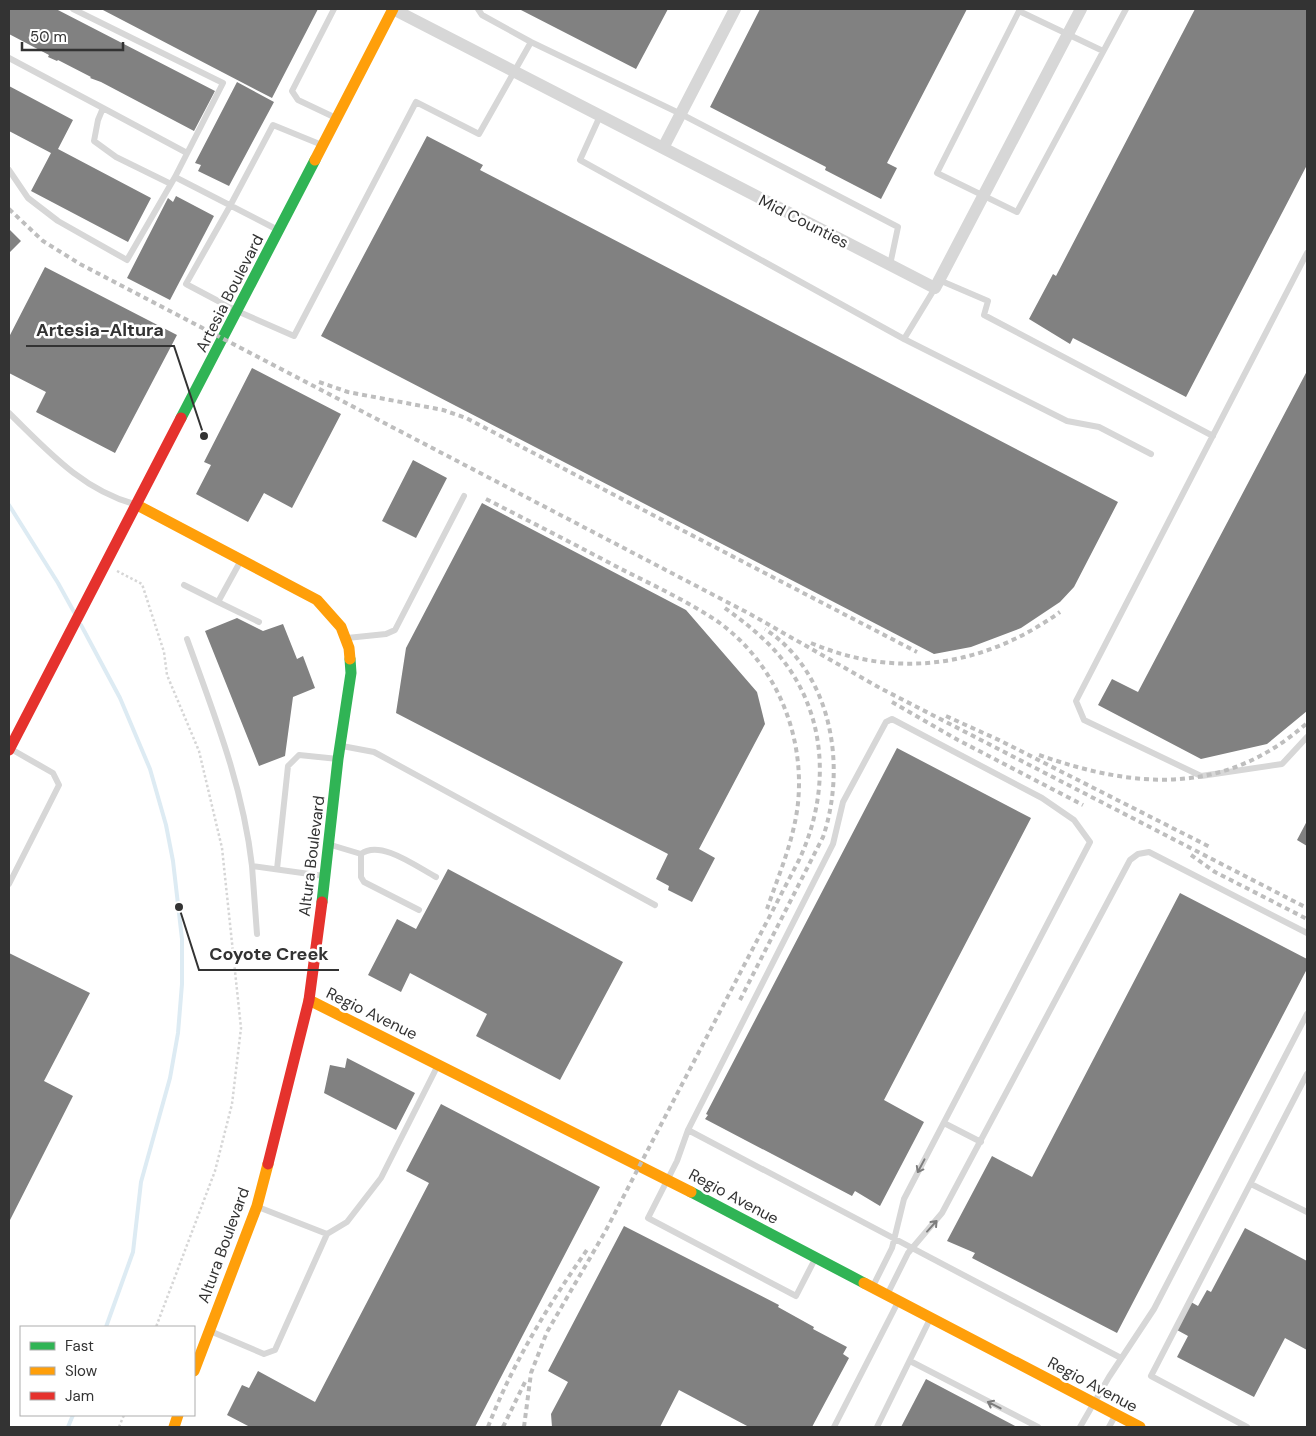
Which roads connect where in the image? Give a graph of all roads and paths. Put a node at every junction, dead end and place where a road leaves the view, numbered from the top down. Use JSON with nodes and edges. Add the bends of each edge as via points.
{"nodes":[{"id":1,"x":72,"y":9,"type":"edge"},
{"id":2,"x":334,"y":9,"type":"edge"},
{"id":3,"x":393,"y":9,"type":"edge"},
{"id":4,"x":478,"y":9,"type":"edge"},
{"id":5,"x":735,"y":9,"type":"edge"},
{"id":6,"x":1081,"y":9,"type":"edge"},
{"id":7,"x":1126,"y":9,"type":"edge"},
{"id":8,"x":1020,"y":10,"type":"edge"},
{"id":9,"x":1068,"y":34,"type":"junction"},
{"id":10,"x":531,"y":42,"type":"junction"},
{"id":11,"x":1103,"y":51,"type":"junction"},
{"id":12,"x":9,"y":58,"type":"edge"},
{"id":13,"x":514,"y":72,"type":"junction"},
{"id":14,"x":103,"y":108,"type":"junction"},
{"id":15,"x":681,"y":114,"type":"junction"},
{"id":16,"x":600,"y":116,"type":"junction"},
{"id":17,"x":337,"y":118,"type":"junction"},
{"id":18,"x":323,"y":146,"type":"junction"},
{"id":19,"x":663,"y":148,"type":"junction"},
{"id":20,"x":188,"y":153,"type":"junction"},
{"id":21,"x":9,"y":170,"type":"edge"},
{"id":22,"x":175,"y":177,"type":"junction"},
{"id":23,"x":171,"y":184,"type":"junction"},
{"id":24,"x":983,"y":196,"type":"junction"},
{"id":25,"x":230,"y":206,"type":"junction"},
{"id":26,"x":279,"y":230,"type":"junction"},
{"id":27,"x":1307,"y":253,"type":"edge"},
{"id":28,"x":890,"y":265,"type":"junction"},
{"id":29,"x":937,"y":284,"type":"junction"},
{"id":30,"x":237,"y":311,"type":"junction"},
{"id":31,"x":904,"y":339,"type":"junction"},
{"id":32,"x":9,"y":413,"type":"edge"},
{"id":33,"x":1213,"y":436,"type":"junction"},
{"id":34,"x":1151,"y":454,"type":"dead end"},
{"id":35,"x":464,"y":496,"type":"dead end"},
{"id":36,"x":137,"y":505,"type":"junction"},
{"id":37,"x":241,"y":561,"type":"junction"},
{"id":38,"x":104,"y":568,"type":"junction"},
{"id":39,"x":184,"y":585,"type":"dead end"},
{"id":40,"x":218,"y":602,"type":"junction"},
{"id":41,"x":259,"y":622,"type":"dead end"},
{"id":42,"x":346,"y":638,"type":"junction"},
{"id":43,"x":187,"y":639,"type":"dead end"},
{"id":44,"x":1307,"y":738,"type":"edge"},
{"id":45,"x":340,"y":745,"type":"junction"},
{"id":46,"x":9,"y":749,"type":"edge"},
{"id":47,"x":338,"y":759,"type":"junction"},
{"id":48,"x":330,"y":844,"type":"junction"},
{"id":49,"x":361,"y":854,"type":"junction"},
{"id":50,"x":252,"y":866,"type":"junction"},
{"id":51,"x":277,"y":869,"type":"junction"},
{"id":52,"x":326,"y":876,"type":"junction"},
{"id":53,"x":436,"y":877,"type":"dead end"},
{"id":54,"x":9,"y":884,"type":"edge"},
{"id":55,"x":655,"y":904,"type":"dead end"},
{"id":56,"x":419,"y":910,"type":"dead end"},
{"id":57,"x":1307,"y":933,"type":"edge"},
{"id":58,"x":257,"y":934,"type":"dead end"},
{"id":59,"x":309,"y":1000,"type":"junction"},
{"id":60,"x":1307,"y":1014,"type":"edge"},
{"id":61,"x":438,"y":1064,"type":"junction"},
{"id":62,"x":1307,"y":1074,"type":"edge"},
{"id":63,"x":944,"y":1123,"type":"junction"},
{"id":64,"x":688,"y":1130,"type":"junction"},
{"id":65,"x":982,"y":1142,"type":"junction"},
{"id":66,"x":668,"y":1180,"type":"junction"},
{"id":67,"x":1250,"y":1184,"type":"junction"},
{"id":68,"x":257,"y":1206,"type":"junction"},
{"id":69,"x":1307,"y":1212,"type":"edge"},
{"id":70,"x":327,"y":1234,"type":"junction"},
{"id":71,"x":894,"y":1239,"type":"junction"},
{"id":72,"x":912,"y":1249,"type":"junction"},
{"id":73,"x":816,"y":1258,"type":"junction"},
{"id":74,"x":872,"y":1287,"type":"junction"},
{"id":75,"x":887,"y":1295,"type":"junction"},
{"id":76,"x":898,"y":1301,"type":"junction"},
{"id":77,"x":931,"y":1317,"type":"junction"},
{"id":78,"x":156,"y":1326,"type":"edge"},
{"id":79,"x":208,"y":1330,"type":"junction"},
{"id":80,"x":1121,"y":1358,"type":"junction"},
{"id":81,"x":910,"y":1361,"type":"junction"},
{"id":82,"x":195,"y":1368,"type":"edge"},
{"id":83,"x":1094,"y":1403,"type":"junction"},
{"id":84,"x":1116,"y":1415,"type":"junction"},
{"id":85,"x":834,"y":1427,"type":"edge"},
{"id":86,"x":877,"y":1427,"type":"edge"},
{"id":87,"x":1038,"y":1427,"type":"edge"},
{"id":88,"x":1080,"y":1427,"type":"edge"},
{"id":89,"x":1109,"y":1427,"type":"edge"},
{"id":90,"x":1140,"y":1427,"type":"edge"},
{"id":91,"x":1247,"y":1427,"type":"edge"}],
"edges":[{"from":1,"to":20,"type":"lane","via":[[224,83]]},
{"from":2,"to":17,"type":"lane","via":[[292,91],[298,100]]},
{"from":3,"to":13,"type":"street","name":"Mid Counties"},
{"from":3,"to":17,"type":"street","name":"Artesia Boulevard"},
{"from":4,"to":10,"type":"lane","via":[[482,15]]},
{"from":5,"to":15,"type":"street"},
{"from":6,"to":9,"type":"street"},
{"from":7,"to":11,"type":"lane"},
{"from":8,"to":9,"type":"lane"},
{"from":8,"to":24,"type":"lane","via":[[937,173]]},
{"from":9,"to":11,"type":"lane"},
{"from":9,"to":24,"type":"street"},
{"from":10,"to":13,"type":"lane"},
{"from":10,"to":15,"type":"lane"},
{"from":11,"to":24,"type":"lane","via":[[1017,212]]},
{"from":12,"to":14,"type":"lane"},
{"from":13,"to":16,"type":"street","name":"Mid Counties"},
{"from":13,"to":30,"type":"lane","via":[[479,134],[416,102],[294,336]]},
{"from":14,"to":20,"type":"lane"},
{"from":14,"to":23,"type":"lane","via":[[94,141],[116,157]]},
{"from":15,"to":19,"type":"street"},
{"from":15,"to":28,"type":"lane","via":[[898,227]]},
{"from":16,"to":19,"type":"street","name":"Mid Counties"},
{"from":16,"to":31,"type":"lane","via":[[580,160]]},
{"from":17,"to":18,"type":"street","name":"Artesia Boulevard"},
{"from":18,"to":25,"type":"lane","via":[[273,125]]},
{"from":18,"to":26,"type":"street","name":"Artesia Boulevard"},
{"from":19,"to":28,"type":"street","name":"Mid Counties"},
{"from":20,"to":22,"type":"lane"},
{"from":21,"to":23,"type":"lane","via":[[28,198],[58,222],[127,260]]},
{"from":22,"to":23,"type":"lane"},
{"from":22,"to":25,"type":"lane"},
{"from":24,"to":29,"type":"street"},
{"from":25,"to":26,"type":"lane"},
{"from":25,"to":30,"type":"lane","via":[[186,284]]},
{"from":26,"to":30,"type":"street","name":"Artesia Boulevard"},
{"from":27,"to":33,"type":"lane"},
{"from":28,"to":29,"type":"street","name":"Mid Counties"},
{"from":29,"to":31,"type":"lane"},
{"from":29,"to":33,"type":"lane","via":[[988,301],[984,316]]},
{"from":30,"to":36,"type":"street","name":"Artesia Boulevard"},
{"from":31,"to":34,"type":"lane","via":[[1067,421],[1099,427]]},
{"from":32,"to":36,"type":"lane","via":[[65,468],[111,498]]},
{"from":33,"to":44,"type":"lane","via":[[1076,701],[1084,720],[1201,776],[1282,764]]},
{"from":35,"to":42,"type":"lane","via":[[395,630]]},
{"from":36,"to":37,"type":"street","name":"Altura Boulevard"},
{"from":36,"to":38,"type":"street","name":"Artesia Boulevard"},
{"from":37,"to":40,"type":"lane"},
{"from":37,"to":42,"type":"street","name":"Altura Boulevard","via":[[316,600],[334,617]]},
{"from":38,"to":46,"type":"street","name":"Artesia Boulevard"},
{"from":38,"to":78,"type":"path","via":[[142,584],[164,652],[167,675],[198,750],[222,848],[241,1028],[232,1104],[215,1171]]},
{"from":39,"to":40,"type":"lane"},
{"from":40,"to":41,"type":"lane"},
{"from":42,"to":45,"type":"street","name":"Altura Boulevard","via":[[351,673]]},
{"from":43,"to":50,"type":"lane","via":[[234,769]]},
{"from":45,"to":47,"type":"street","name":"Altura Boulevard"},
{"from":45,"to":55,"type":"lane","via":[[374,752]]},
{"from":46,"to":54,"type":"lane","via":[[53,772],[59,786]]},
{"from":47,"to":48,"type":"street","name":"Altura Boulevard"},
{"from":47,"to":51,"type":"lane","via":[[299,755],[288,766]]},
{"from":48,"to":49,"type":"lane"},
{"from":48,"to":52,"type":"street","name":"Altura Boulevard"},
{"from":49,"to":53,"type":"lane","via":[[369,849],[381,849]]},
{"from":49,"to":56,"type":"lane","via":[[364,882]]},
{"from":50,"to":51,"type":"lane"},
{"from":50,"to":58,"type":"lane"},
{"from":51,"to":52,"type":"lane"},
{"from":52,"to":59,"type":"street","name":"Altura Boulevard"},
{"from":57,"to":65,"type":"lane","via":[[1149,852],[1138,854],[1130,860]]},
{"from":59,"to":61,"type":"street","name":"Regio Avenue"},
{"from":59,"to":68,"type":"street","name":"Altura Boulevard"},
{"from":60,"to":80,"type":"lane","via":[[1154,1309]]},
{"from":61,"to":66,"type":"street","name":"Regio Avenue"},
{"from":61,"to":70,"type":"lane","via":[[381,1178],[347,1222]]},
{"from":62,"to":67,"type":"lane"},
{"from":63,"to":64,"type":"lane","via":[[1090,842],[1074,820],[1042,798],[892,719],[886,722],[843,802],[833,844]]},
{"from":63,"to":65,"type":"lane"},
{"from":63,"to":71,"type":"lane","one_way":true,"via":[[904,1199]]},
{"from":64,"to":66,"type":"lane"},
{"from":64,"to":71,"type":"lane"},
{"from":72,"to":65,"type":"lane","one_way":true,"via":[[938,1220]]},
{"from":66,"to":73,"type":"street","name":"Regio Avenue"},
{"from":66,"to":73,"type":"lane","via":[[648,1218],[796,1296]]},
{"from":67,"to":69,"type":"lane"},
{"from":67,"to":91,"type":"lane","via":[[1152,1376]]},
{"from":68,"to":70,"type":"lane"},
{"from":68,"to":79,"type":"street","name":"Altura Boulevard"},
{"from":70,"to":79,"type":"lane","via":[[275,1350],[264,1354]]},
{"from":71,"to":72,"type":"lane"},
{"from":71,"to":74,"type":"lane","via":[[889,1257]]},
{"from":72,"to":75,"type":"lane"},
{"from":72,"to":80,"type":"lane"},
{"from":73,"to":74,"type":"street","name":"Regio Avenue"},
{"from":74,"to":75,"type":"street","name":"Regio Avenue"},
{"from":75,"to":76,"type":"street","name":"Regio Avenue"},
{"from":76,"to":77,"type":"street","name":"Regio Avenue"},
{"from":76,"to":85,"type":"lane"},
{"from":77,"to":81,"type":"lane"},
{"from":77,"to":83,"type":"street","name":"Regio Avenue"},
{"from":79,"to":82,"type":"street","name":"Altura Boulevard"},
{"from":80,"to":83,"type":"lane"},
{"from":81,"to":86,"type":"lane"},
{"from":87,"to":81,"type":"lane","one_way":true},
{"from":83,"to":84,"type":"street","name":"Regio Avenue"},
{"from":83,"to":88,"type":"lane"},
{"from":84,"to":89,"type":"lane"},
{"from":84,"to":90,"type":"street","name":"Regio Avenue"}]}
